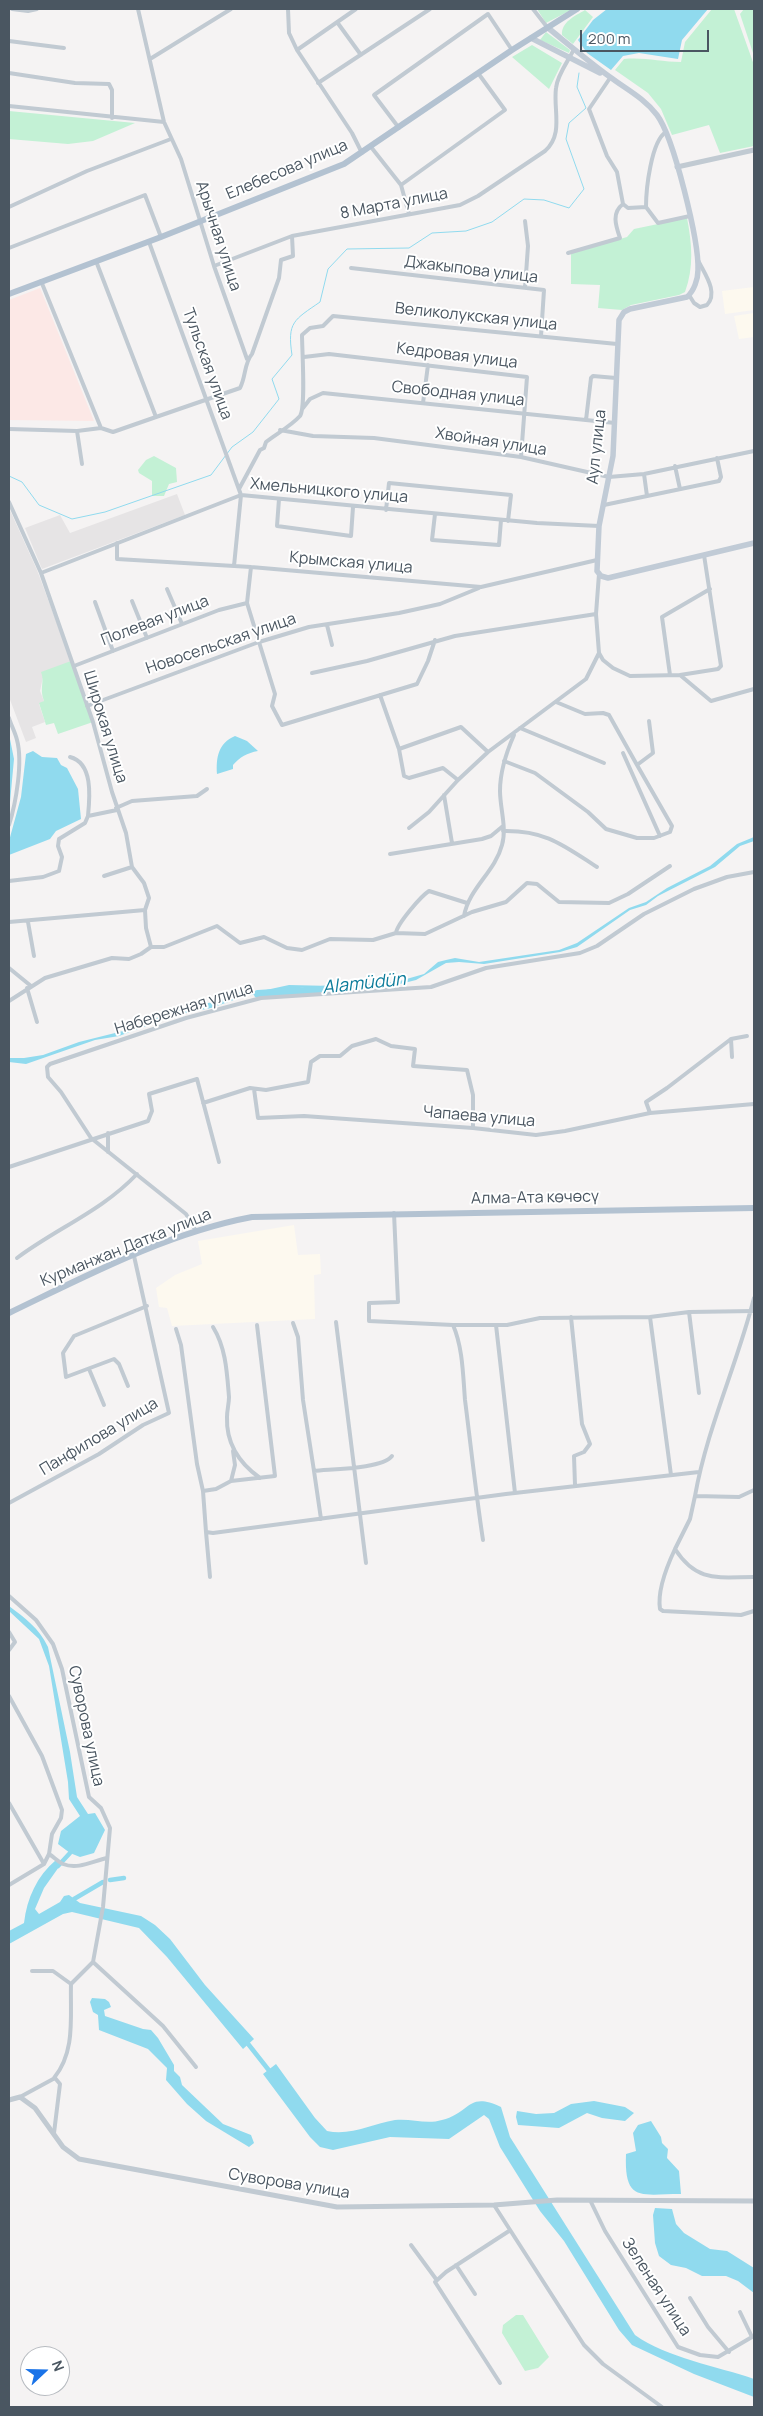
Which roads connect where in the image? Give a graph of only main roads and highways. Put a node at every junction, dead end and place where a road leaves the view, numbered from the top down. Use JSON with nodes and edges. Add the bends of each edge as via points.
{"nodes":[{"id":1,"x":577,"y":9,"type":"edge"},
{"id":2,"x":547,"y":27,"type":"junction"},
{"id":3,"x":531,"y":38,"type":"junction"},
{"id":4,"x":610,"y":78,"type":"junction"},
{"id":5,"x":9,"y":294,"type":"edge"},
{"id":6,"x":754,"y":543,"type":"edge"},
{"id":7,"x":754,"y":1208,"type":"edge"},
{"id":8,"x":317,"y":1214,"type":"joint"},
{"id":9,"x":9,"y":1313,"type":"edge"}],
"edges":[{"from":1,"to":2,"type":"main road","name":"Елебесова улица"},
{"from":2,"to":3,"type":"main road","name":"Елебесова улица"},
{"from":2,"to":4,"type":"main road"},
{"from":3,"to":4,"type":"main road"},
{"from":3,"to":5,"type":"main road","name":"Елебесова улица","via":[[362,153],[329,171]]},
{"from":4,"to":6,"type":"main road","name":"Аул улица","via":[[648,105],[666,132],[690,216],[698,259],[697,276],[689,295],[624,312],[618,324],[615,423],[599,526],[599,574],[605,578],[614,577]]},
{"from":7,"to":8,"type":"main road","name":"Алма-Ата көчөсү"},
{"from":8,"to":9,"type":"main road","name":"Курманжан Датка улица","via":[[252,1217],[196,1231]]}]}
